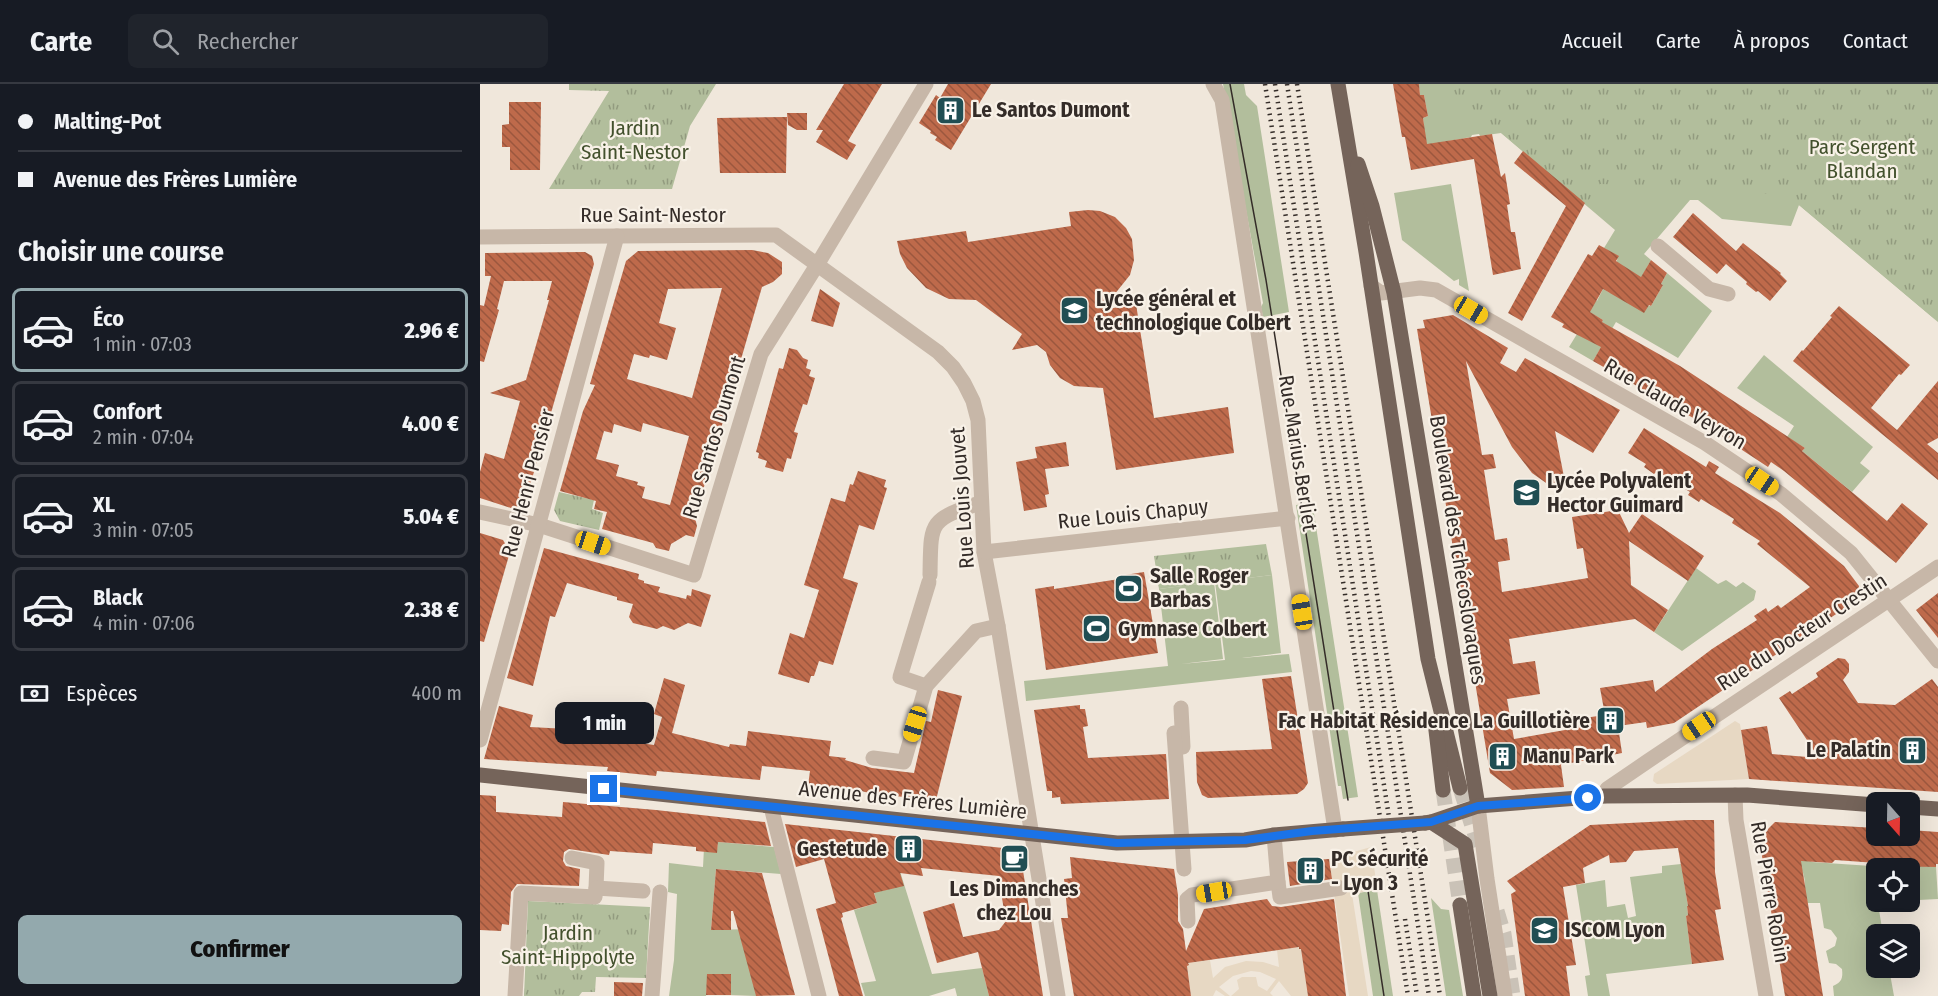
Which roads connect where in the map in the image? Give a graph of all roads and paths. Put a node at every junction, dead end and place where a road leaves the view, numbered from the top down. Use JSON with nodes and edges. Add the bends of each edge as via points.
{"nodes":[{"id":1,"x":926,"y":84,"type":"edge"},
{"id":2,"x":1213,"y":84,"type":"edge"},
{"id":3,"x":1338,"y":84,"type":"edge"},
{"id":4,"x":1343,"y":117,"type":"junction"},
{"id":5,"x":617,"y":236,"type":"junction"},
{"id":6,"x":480,"y":237,"type":"edge"},
{"id":7,"x":1658,"y":246,"type":"dead end"},
{"id":8,"x":818,"y":265,"type":"junction"},
{"id":9,"x":1371,"y":286,"type":"junction"},
{"id":10,"x":1394,"y":293,"type":"junction"},
{"id":11,"x":1728,"y":294,"type":"dead end"},
{"id":12,"x":980,"y":503,"type":"junction"},
{"id":13,"x":480,"y":512,"type":"edge"},
{"id":14,"x":1288,"y":518,"type":"junction"},
{"id":15,"x":538,"y":525,"type":"junction"},
{"id":16,"x":984,"y":552,"type":"junction"},
{"id":17,"x":1938,"y":567,"type":"edge"},
{"id":18,"x":1890,"y":599,"type":"junction"},
{"id":19,"x":998,"y":626,"type":"junction"},
{"id":20,"x":1428,"y":659,"type":"junction"},
{"id":21,"x":1938,"y":661,"type":"edge"},
{"id":22,"x":926,"y":686,"type":"junction"},
{"id":23,"x":1181,"y":708,"type":"dead end"},
{"id":24,"x":1173,"y":733,"type":"dead end"},
{"id":25,"x":480,"y":740,"type":"edge"},
{"id":26,"x":873,"y":758,"type":"dead end"},
{"id":27,"x":480,"y":776,"type":"edge"},
{"id":28,"x":1460,"y":788,"type":"tunnel mouth"},
{"id":29,"x":1443,"y":790,"type":"tunnel mouth"},
{"id":30,"x":1735,"y":795,"type":"junction"},
{"id":31,"x":1604,"y":796,"type":"junction"},
{"id":32,"x":1866,"y":804,"type":"edge"},
{"id":33,"x":1478,"y":806,"type":"junction"},
{"id":34,"x":771,"y":807,"type":"junction"},
{"id":35,"x":1920,"y":808,"type":"edge"},
{"id":36,"x":1938,"y":809,"type":"edge"},
{"id":37,"x":1428,"y":823,"type":"junction"},
{"id":38,"x":1339,"y":830,"type":"junction"},
{"id":39,"x":1033,"y":834,"type":"junction"},
{"id":40,"x":1274,"y":835,"type":"junction"},
{"id":41,"x":1186,"y":842,"type":"junction"},
{"id":42,"x":572,"y":858,"type":"dead end"},
{"id":43,"x":1184,"y":869,"type":"dead end"},
{"id":44,"x":1278,"y":882,"type":"junction"},
{"id":45,"x":596,"y":888,"type":"junction"},
{"id":46,"x":1341,"y":888,"type":"dead end"},
{"id":47,"x":644,"y":891,"type":"dead end"},
{"id":48,"x":660,"y":892,"type":"dead end"},
{"id":49,"x":1460,"y":905,"type":"tunnel mouth"},
{"id":50,"x":1188,"y":921,"type":"dead end"},
{"id":51,"x":515,"y":996,"type":"edge"},
{"id":52,"x":652,"y":996,"type":"edge"},
{"id":53,"x":819,"y":996,"type":"edge"},
{"id":54,"x":1058,"y":996,"type":"edge"},
{"id":55,"x":1474,"y":996,"type":"edge"},
{"id":56,"x":1490,"y":996,"type":"edge"},
{"id":57,"x":1505,"y":996,"type":"edge"},
{"id":58,"x":1766,"y":996,"type":"edge"}],
"edges":[{"from":1,"to":8,"type":"street","name":"Rue Santos Dumont"},
{"from":2,"to":14,"type":"street","name":"Rue Marius Berliet","via":[[1222,100]]},
{"from":3,"to":4,"type":"main road","name":"Boulevard des Tchécoslovaques"},
{"from":4,"to":9,"type":"main road","name":"Boulevard des Tchécoslovaques"},
{"from":4,"to":10,"type":"main road","name":"Boulevard des Tchécoslovaques","via":[[1372,206]]},
{"from":5,"to":6,"type":"street","name":"Rue Saint-Nestor"},
{"from":5,"to":8,"type":"street","name":"Rue Saint-Nestor","via":[[776,235]]},
{"from":5,"to":15,"type":"street","name":"Rue Henri Pensier"},
{"from":7,"to":11,"type":"street","via":[[1709,289]]},
{"from":8,"to":12,"type":"street","name":"Rue Louis Jouvet","via":[[938,352],[959,375],[970,393],[978,420]]},
{"from":8,"to":15,"type":"street","name":"Rue Santos Dumont","via":[[761,354],[694,575]]},
{"from":9,"to":10,"type":"street","name":"Rue Claude Veyron","via":[[1381,293]]},
{"from":9,"to":20,"type":"main road","name":"Boulevard des Tchécoslovaques"},
{"from":10,"to":18,"type":"street","name":"Rue Claude Veyron","via":[[1420,288],[1436,290],[1705,443],[1781,494],[1851,553]]},
{"from":10,"to":33,"type":"main road","name":"Boulevard des Tchécoslovaques"},
{"from":12,"to":16,"type":"street","name":"Rue Louis Jouvet"},
{"from":12,"to":22,"type":"street","via":[[941,518],[931,534],[929,578],[900,678]]},
{"from":13,"to":15,"type":"street"},
{"from":14,"to":16,"type":"street","name":"Rue Louis Chapuy"},
{"from":14,"to":38,"type":"street","name":"Rue Marius Berliet"},
{"from":15,"to":25,"type":"street","name":"Rue Henri Pensier"},
{"from":16,"to":19,"type":"street","name":"Rue Louis Jouvet"},
{"from":17,"to":18,"type":"street","name":"Rue du Docteur Crestin"},
{"from":18,"to":21,"type":"street","name":"Rue Claude Veyron"},
{"from":18,"to":31,"type":"street","name":"Rue du Docteur Crestin","via":[[1631,772],[1607,789]]},
{"from":19,"to":22,"type":"street","via":[[976,631]]},
{"from":19,"to":39,"type":"street","name":"Rue Louis Jouvet"},
{"from":20,"to":28,"type":"main road","name":"Boulevard des Tchécoslovaques"},
{"from":20,"to":29,"type":"main road"},
{"from":22,"to":26,"type":"street","via":[[904,762]]},
{"from":23,"to":41,"type":"street"},
{"from":24,"to":41,"type":"street"},
{"from":27,"to":34,"type":"main road","name":"Avenue des Frères Lumière"},
{"from":30,"to":31,"type":"main road","name":"Avenue des Frères Lumière"},
{"from":30,"to":32,"type":"main road","name":"Avenue des Frères Lumière"},
{"from":30,"to":58,"type":"street","name":"Rue Pierre Robin"},
{"from":31,"to":33,"type":"main road","name":"Avenue des Frères Lumière"},
{"from":33,"to":37,"type":"main road","name":"Avenue des Frères Lumière"},
{"from":33,"to":57,"type":"street","name":"Boulevard des Tchécoslovaques"},
{"from":34,"to":39,"type":"main road","name":"Avenue des Frères Lumière"},
{"from":34,"to":53,"type":"street"},
{"from":35,"to":36,"type":"main road"},
{"from":37,"to":38,"type":"main road","name":"Avenue des Frères Lumière","bridge":true},
{"from":37,"to":56,"type":"main road","via":[[1465,844]]},
{"from":38,"to":40,"type":"main road","name":"Avenue des Frères Lumière"},
{"from":39,"to":41,"type":"main road","name":"Avenue des Frères Lumière","via":[[1117,843]]},
{"from":39,"to":54,"type":"street","name":"Rue Louis Jouvet"},
{"from":40,"to":41,"type":"main road","name":"Avenue des Frères Lumière"},
{"from":40,"to":44,"type":"street"},
{"from":41,"to":43,"type":"street"},
{"from":42,"to":45,"type":"street","via":[[597,863]]},
{"from":44,"to":46,"type":"street","via":[[1280,897]]},
{"from":44,"to":50,"type":"street","via":[[1192,895],[1186,904]]},
{"from":45,"to":47,"type":"street"},
{"from":45,"to":51,"type":"street","via":[[595,897],[521,893]]},
{"from":48,"to":52,"type":"street"},
{"from":49,"to":55,"type":"main road"}]}
